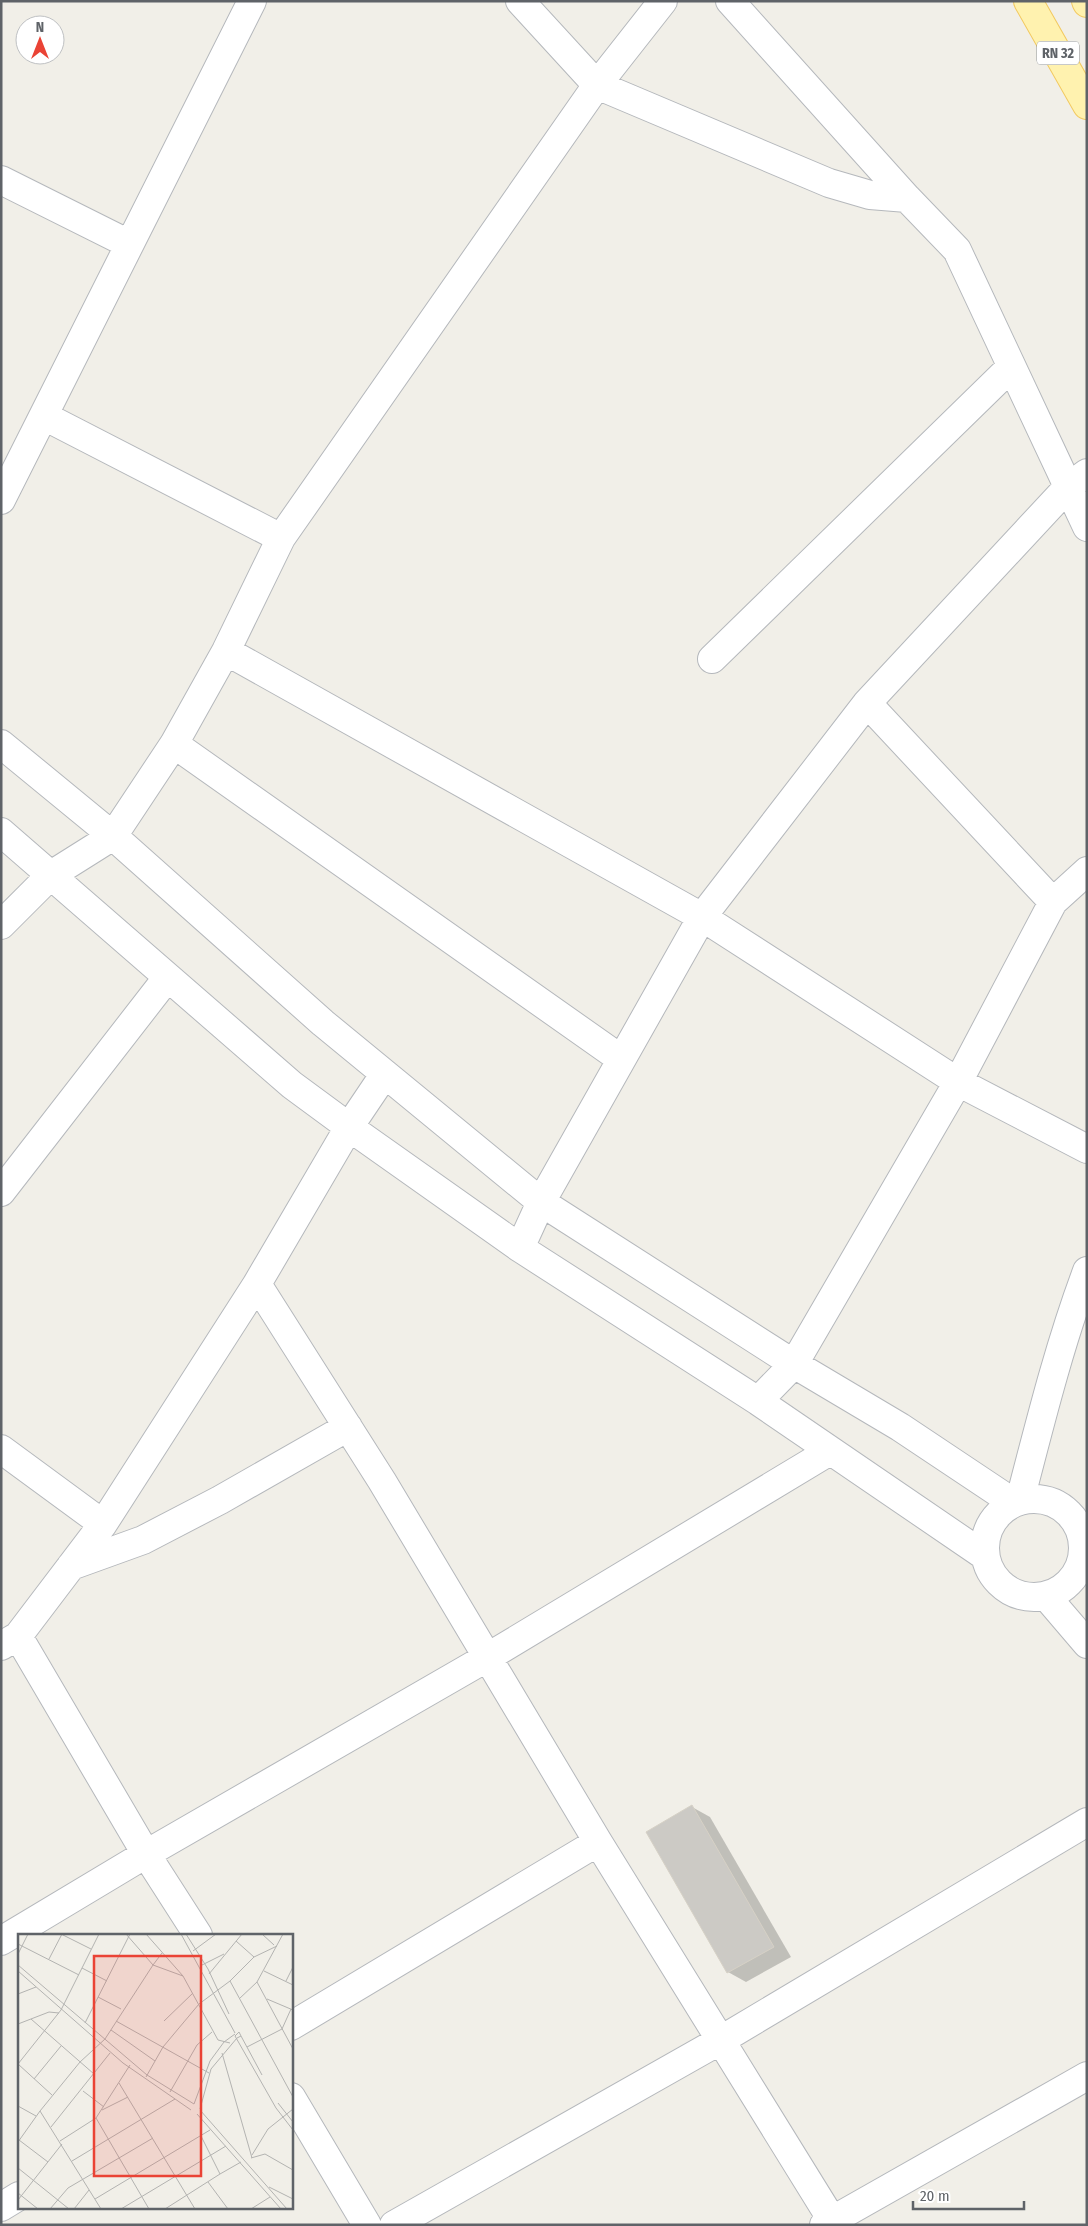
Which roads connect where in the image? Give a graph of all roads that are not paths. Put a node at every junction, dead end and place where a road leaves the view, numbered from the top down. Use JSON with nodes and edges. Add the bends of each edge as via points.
{"nodes":[{"id":1,"x":252,"y":1,"type":"edge"},
{"id":2,"x":520,"y":1,"type":"edge"},
{"id":3,"x":663,"y":1,"type":"edge"},
{"id":4,"x":730,"y":1,"type":"edge"},
{"id":5,"x":1028,"y":1,"type":"edge"},
{"id":6,"x":597,"y":85,"type":"junction"},
{"id":7,"x":1085,"y":98,"type":"edge"},
{"id":8,"x":1,"y":180,"type":"edge"},
{"id":9,"x":907,"y":198,"type":"junction"},
{"id":10,"x":130,"y":244,"type":"junction"},
{"id":11,"x":1011,"y":367,"type":"junction"},
{"id":12,"x":44,"y":416,"type":"junction"},
{"id":13,"x":1077,"y":480,"type":"edge"},
{"id":14,"x":1,"y":500,"type":"edge"},
{"id":15,"x":1087,"y":526,"type":"edge"},
{"id":16,"x":281,"y":538,"type":"junction"},
{"id":17,"x":226,"y":651,"type":"junction"},
{"id":18,"x":712,"y":659,"type":"dead end"},
{"id":19,"x":867,"y":703,"type":"junction"},
{"id":20,"x":1,"y":744,"type":"edge"},
{"id":21,"x":174,"y":744,"type":"junction"},
{"id":22,"x":1,"y":832,"type":"edge"},
{"id":23,"x":113,"y":836,"type":"junction"},
{"id":24,"x":1087,"y":872,"type":"edge"},
{"id":25,"x":51,"y":875,"type":"junction"},
{"id":26,"x":1053,"y":902,"type":"junction"},
{"id":27,"x":702,"y":917,"type":"junction"},
{"id":28,"x":1,"y":925,"type":"edge"},
{"id":29,"x":167,"y":978,"type":"junction"},
{"id":30,"x":621,"y":1059,"type":"junction"},
{"id":31,"x":384,"y":1075,"type":"junction"},
{"id":32,"x":958,"y":1082,"type":"junction"},
{"id":33,"x":349,"y":1127,"type":"junction"},
{"id":34,"x":1087,"y":1149,"type":"edge"},
{"id":35,"x":1,"y":1192,"type":"edge"},
{"id":36,"x":541,"y":1202,"type":"junction"},
{"id":37,"x":520,"y":1248,"type":"junction"},
{"id":38,"x":1087,"y":1271,"type":"edge"},
{"id":39,"x":257,"y":1284,"type":"junction"},
{"id":40,"x":794,"y":1364,"type":"junction"},
{"id":41,"x":758,"y":1402,"type":"junction"},
{"id":42,"x":348,"y":1427,"type":"junction"},
{"id":43,"x":1,"y":1449,"type":"edge"},
{"id":44,"x":830,"y":1451,"type":"junction"},
{"id":45,"x":1017,"y":1502,"type":"junction"},
{"id":46,"x":103,"y":1524,"type":"junction"},
{"id":47,"x":1084,"y":1553,"type":"edge"},
{"id":48,"x":985,"y":1556,"type":"junction"},
{"id":49,"x":71,"y":1566,"type":"junction"},
{"id":50,"x":1046,"y":1596,"type":"junction"},
{"id":51,"x":10,"y":1641,"type":"edge"},
{"id":52,"x":1087,"y":1644,"type":"edge"},
{"id":53,"x":488,"y":1657,"type":"junction"},
{"id":54,"x":1087,"y":1822,"type":"edge"},
{"id":55,"x":598,"y":1842,"type":"junction"},
{"id":56,"x":146,"y":1854,"type":"junction"},
{"id":57,"x":197,"y":1934,"type":"edge"},
{"id":58,"x":1,"y":1941,"type":"edge"},
{"id":59,"x":292,"y":2025,"type":"edge"},
{"id":60,"x":721,"y":2040,"type":"junction"},
{"id":61,"x":1087,"y":2076,"type":"edge"},
{"id":62,"x":292,"y":2099,"type":"edge"},
{"id":63,"x":18,"y":2197,"type":"edge"},
{"id":64,"x":1,"y":2207,"type":"edge"},
{"id":65,"x":831,"y":2223,"type":"edge"},
{"id":66,"x":367,"y":2225,"type":"edge"},
{"id":67,"x":394,"y":2225,"type":"edge"}],
"edges":[{"from":1,"to":10,"type":"street"},
{"from":2,"to":6,"type":"street"},
{"from":3,"to":6,"type":"street"},
{"from":4,"to":9,"type":"street"},
{"from":5,"to":7,"type":"main road","number":"RN 32"},
{"from":6,"to":9,"type":"street","via":[[829,183],[870,195]]},
{"from":6,"to":16,"type":"street"},
{"from":8,"to":10,"type":"street"},
{"from":9,"to":11,"type":"street","via":[[957,250]]},
{"from":10,"to":12,"type":"street"},
{"from":11,"to":13,"type":"street"},
{"from":11,"to":18,"type":"street"},
{"from":12,"to":14,"type":"street"},
{"from":12,"to":16,"type":"street"},
{"from":13,"to":15,"type":"street"},
{"from":13,"to":19,"type":"street"},
{"from":16,"to":17,"type":"street"},
{"from":17,"to":21,"type":"street"},
{"from":17,"to":27,"type":"street"},
{"from":19,"to":26,"type":"street"},
{"from":19,"to":27,"type":"street"},
{"from":20,"to":23,"type":"street"},
{"from":21,"to":23,"type":"street"},
{"from":21,"to":30,"type":"street"},
{"from":22,"to":25,"type":"street"},
{"from":23,"to":25,"type":"street"},
{"from":23,"to":31,"type":"street"},
{"from":24,"to":26,"type":"street"},
{"from":25,"to":28,"type":"street"},
{"from":25,"to":29,"type":"street"},
{"from":26,"to":32,"type":"street"},
{"from":27,"to":30,"type":"street"},
{"from":27,"to":32,"type":"street"},
{"from":29,"to":33,"type":"street","via":[[292,1085]]},
{"from":29,"to":35,"type":"street"},
{"from":30,"to":36,"type":"street"},
{"from":31,"to":33,"type":"street"},
{"from":31,"to":36,"type":"street"},
{"from":32,"to":34,"type":"street"},
{"from":32,"to":40,"type":"street"},
{"from":33,"to":37,"type":"street"},
{"from":33,"to":39,"type":"street"},
{"from":36,"to":37,"type":"street"},
{"from":36,"to":40,"type":"street"},
{"from":37,"to":41,"type":"street"},
{"from":38,"to":45,"type":"street"},
{"from":39,"to":42,"type":"street"},
{"from":39,"to":46,"type":"street"},
{"from":40,"to":41,"type":"street"},
{"from":40,"to":45,"type":"street"},
{"from":41,"to":44,"type":"street"},
{"from":42,"to":49,"type":"street","via":[[143,1540]]},
{"from":42,"to":53,"type":"street"},
{"from":43,"to":46,"type":"street"},
{"from":44,"to":48,"type":"street"},
{"from":44,"to":53,"type":"street"},
{"from":45,"to":47,"type":"street","via":[[1046,1501],[1061,1507],[1080,1532]]},
{"from":45,"to":48,"type":"street","via":[[1000,1512],[990,1525],[985,1540]]},
{"from":46,"to":49,"type":"street"},
{"from":47,"to":50,"type":"street","via":[[1072,1578],[1061,1589]]},
{"from":48,"to":50,"type":"street","via":[[1000,1585],[1014,1594]]},
{"from":49,"to":51,"type":"street"},
{"from":50,"to":52,"type":"street"},
{"from":51,"to":56,"type":"street"},
{"from":53,"to":55,"type":"street"},
{"from":53,"to":56,"type":"street"},
{"from":54,"to":60,"type":"street"},
{"from":55,"to":59,"type":"street"},
{"from":55,"to":60,"type":"street"},
{"from":56,"to":57,"type":"street"},
{"from":56,"to":58,"type":"street"},
{"from":60,"to":65,"type":"street"},
{"from":60,"to":67,"type":"street"},
{"from":61,"to":65,"type":"street"},
{"from":62,"to":66,"type":"street"},
{"from":63,"to":64,"type":"street"}]}
